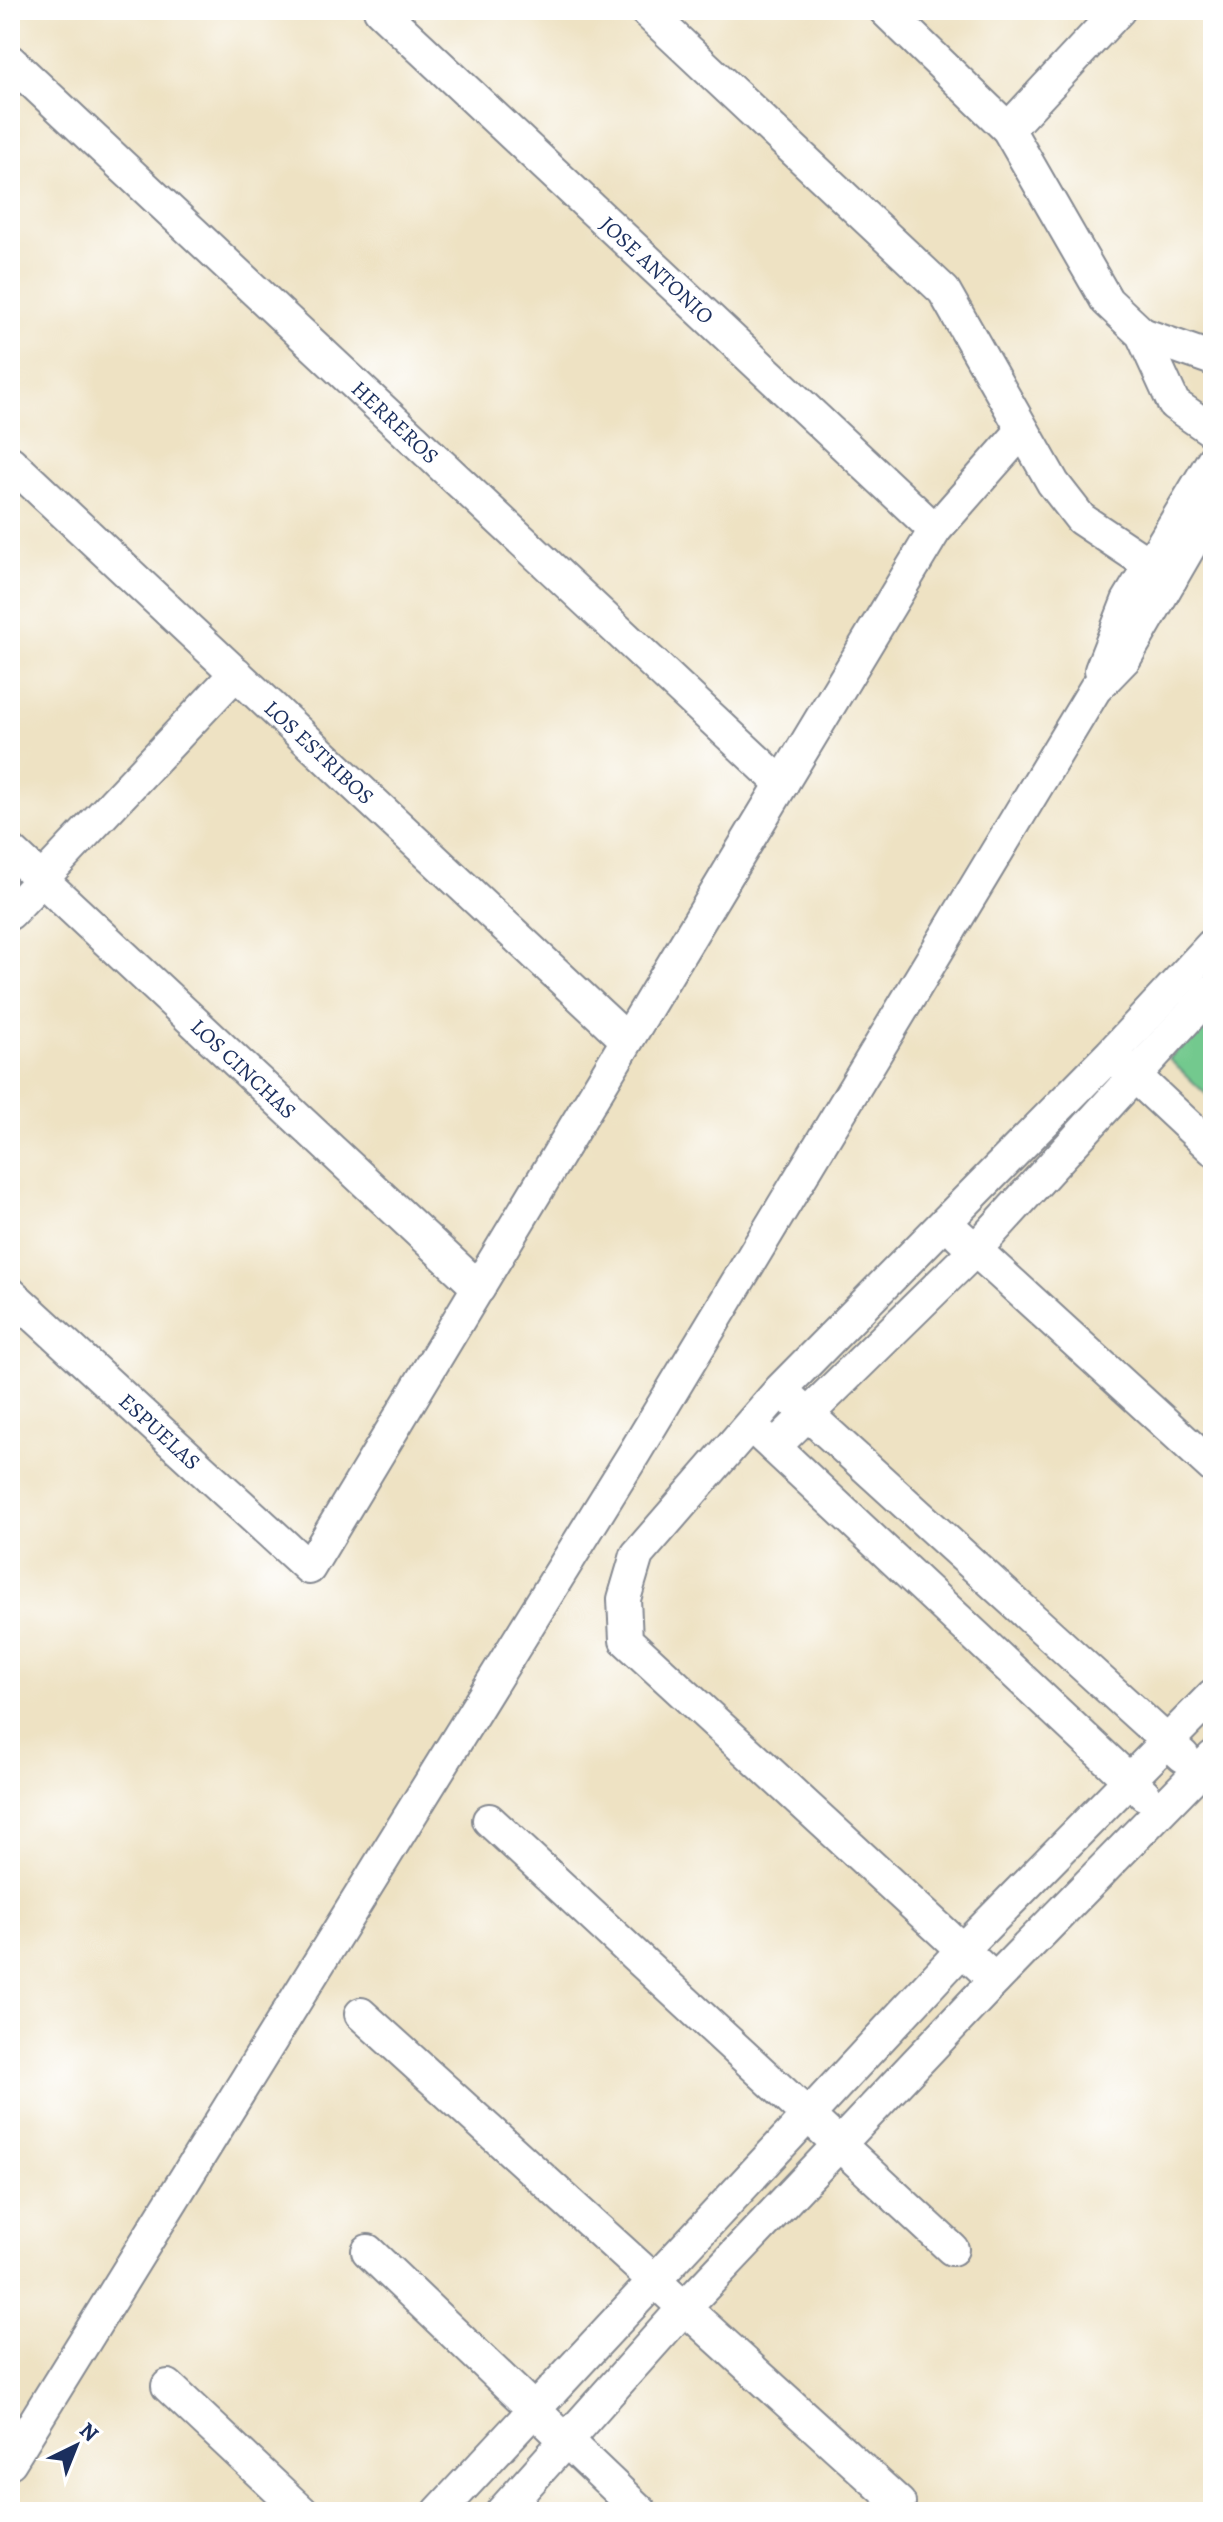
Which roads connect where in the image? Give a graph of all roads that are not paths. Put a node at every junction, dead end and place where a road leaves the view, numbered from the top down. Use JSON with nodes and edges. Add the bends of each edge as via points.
{"nodes":[{"id":1,"x":380,"y":10,"type":"edge"},
{"id":2,"x":645,"y":10,"type":"edge"},
{"id":3,"x":885,"y":10,"type":"edge"},
{"id":4,"x":1119,"y":10,"type":"edge"},
{"id":5,"x":10,"y":61,"type":"edge"},
{"id":6,"x":1008,"y":129,"type":"junction"},
{"id":7,"x":1142,"y":334,"type":"junction"},
{"id":8,"x":1213,"y":359,"type":"edge"},
{"id":9,"x":1022,"y":431,"type":"junction"},
{"id":10,"x":1213,"y":431,"type":"edge"},
{"id":11,"x":1213,"y":460,"type":"edge"},
{"id":12,"x":10,"y":462,"type":"edge"},
{"id":13,"x":1213,"y":506,"type":"edge"},
{"id":14,"x":935,"y":530,"type":"junction"},
{"id":15,"x":1160,"y":572,"type":"junction"},
{"id":16,"x":236,"y":673,"type":"junction"},
{"id":17,"x":782,"y":784,"type":"junction"},
{"id":18,"x":10,"y":850,"type":"edge"},
{"id":19,"x":42,"y":879,"type":"junction"},
{"id":20,"x":10,"y":913,"type":"edge"},
{"id":21,"x":1213,"y":944,"type":"edge"},
{"id":22,"x":1213,"y":990,"type":"edge"},
{"id":23,"x":627,"y":1040,"type":"junction"},
{"id":24,"x":1111,"y":1054,"type":"junction"},
{"id":25,"x":1134,"y":1075,"type":"junction"},
{"id":26,"x":1213,"y":1149,"type":"edge"},
{"id":27,"x":945,"y":1222,"type":"junction"},
{"id":28,"x":975,"y":1250,"type":"junction"},
{"id":29,"x":479,"y":1288,"type":"junction"},
{"id":30,"x":10,"y":1293,"type":"edge"},
{"id":31,"x":780,"y":1390,"type":"junction"},
{"id":32,"x":806,"y":1413,"type":"junction"},
{"id":33,"x":750,"y":1424,"type":"junction"},
{"id":34,"x":774,"y":1447,"type":"junction"},
{"id":35,"x":1213,"y":1467,"type":"edge"},
{"id":36,"x":969,"y":1562,"type":"junction"},
{"id":37,"x":934,"y":1599,"type":"junction"},
{"id":38,"x":1213,"y":1695,"type":"edge"},
{"id":39,"x":1167,"y":1742,"type":"junction"},
{"id":40,"x":1206,"y":1764,"type":"edge"},
{"id":41,"x":1131,"y":1781,"type":"junction"},
{"id":42,"x":1160,"y":1808,"type":"junction"},
{"id":43,"x":489,"y":1820,"type":"dead end"},
{"id":44,"x":963,"y":1949,"type":"junction"},
{"id":45,"x":995,"y":1980,"type":"junction"},
{"id":46,"x":361,"y":2014,"type":"dead end"},
{"id":47,"x":808,"y":2116,"type":"junction"},
{"id":48,"x":839,"y":2144,"type":"junction"},
{"id":49,"x":952,"y":2249,"type":"dead end"},
{"id":50,"x":368,"y":2251,"type":"dead end"},
{"id":51,"x":656,"y":2283,"type":"junction"},
{"id":52,"x":684,"y":2308,"type":"junction"},
{"id":53,"x":168,"y":2386,"type":"dead end"},
{"id":54,"x":536,"y":2411,"type":"junction"},
{"id":55,"x":567,"y":2441,"type":"junction"},
{"id":56,"x":10,"y":2462,"type":"edge"},
{"id":57,"x":899,"y":2503,"type":"dead end"},
{"id":58,"x":302,"y":2512,"type":"edge"},
{"id":59,"x":439,"y":2512,"type":"edge"},
{"id":60,"x":502,"y":2512,"type":"edge"},
{"id":61,"x":641,"y":2512,"type":"edge"}],
"edges":[{"from":1,"to":14,"type":"street","name":"JOSE ANTONIO"},
{"from":2,"to":9,"type":"street","via":[[944,291]]},
{"from":3,"to":6,"type":"street"},
{"from":4,"to":6,"type":"street"},
{"from":5,"to":17,"type":"street","name":"HERREROS"},
{"from":6,"to":7,"type":"street","via":[[1107,301]]},
{"from":7,"to":8,"type":"street"},
{"from":7,"to":10,"type":"street","via":[[1174,404]]},
{"from":9,"to":14,"type":"street"},
{"from":9,"to":15,"type":"street","via":[[1081,519]]},
{"from":11,"to":15,"type":"street"},
{"from":12,"to":16,"type":"street","name":"LOS ESTRIBOS"},
{"from":13,"to":15,"type":"street"},
{"from":14,"to":17,"type":"street"},
{"from":15,"to":56,"type":"street","via":[[1125,658],[1095,689],[635,1452]]},
{"from":16,"to":19,"type":"street"},
{"from":16,"to":23,"type":"street","name":"LOS ESTRIBOS"},
{"from":17,"to":23,"type":"street"},
{"from":18,"to":19,"type":"street","name":"LOS CINCHAS"},
{"from":19,"to":20,"type":"street"},
{"from":19,"to":29,"type":"street","name":"LOS CINCHAS"},
{"from":21,"to":24,"type":"street"},
{"from":22,"to":25,"type":"street"},
{"from":23,"to":29,"type":"street"},
{"from":24,"to":25,"type":"street"},
{"from":24,"to":27,"type":"street"},
{"from":25,"to":26,"type":"street"},
{"from":25,"to":28,"type":"street"},
{"from":27,"to":28,"type":"street"},
{"from":27,"to":31,"type":"street"},
{"from":28,"to":32,"type":"street"},
{"from":28,"to":35,"type":"street"},
{"from":29,"to":30,"type":"street","name":"ESPUELAS","via":[[309,1568]]},
{"from":31,"to":32,"type":"street"},
{"from":31,"to":33,"type":"street"},
{"from":32,"to":34,"type":"street"},
{"from":32,"to":36,"type":"street"},
{"from":33,"to":34,"type":"street"},
{"from":33,"to":44,"type":"street","via":[[637,1555],[624,1599],[626,1640]]},
{"from":34,"to":37,"type":"street"},
{"from":36,"to":37,"type":"street"},
{"from":36,"to":39,"type":"street"},
{"from":37,"to":41,"type":"street"},
{"from":38,"to":39,"type":"street"},
{"from":39,"to":40,"type":"street"},
{"from":39,"to":41,"type":"street"},
{"from":40,"to":42,"type":"street"},
{"from":41,"to":42,"type":"street"},
{"from":41,"to":44,"type":"street"},
{"from":42,"to":45,"type":"street"},
{"from":43,"to":47,"type":"street"},
{"from":44,"to":45,"type":"street"},
{"from":44,"to":47,"type":"street"},
{"from":45,"to":48,"type":"street"},
{"from":46,"to":51,"type":"street"},
{"from":47,"to":48,"type":"street"},
{"from":47,"to":51,"type":"street"},
{"from":48,"to":49,"type":"street"},
{"from":48,"to":52,"type":"street"},
{"from":50,"to":54,"type":"street"},
{"from":51,"to":52,"type":"street"},
{"from":51,"to":54,"type":"street"},
{"from":52,"to":55,"type":"street"},
{"from":52,"to":57,"type":"street"},
{"from":53,"to":58,"type":"street"},
{"from":54,"to":55,"type":"street"},
{"from":54,"to":59,"type":"street"},
{"from":55,"to":60,"type":"street"},
{"from":55,"to":61,"type":"street"}]}
